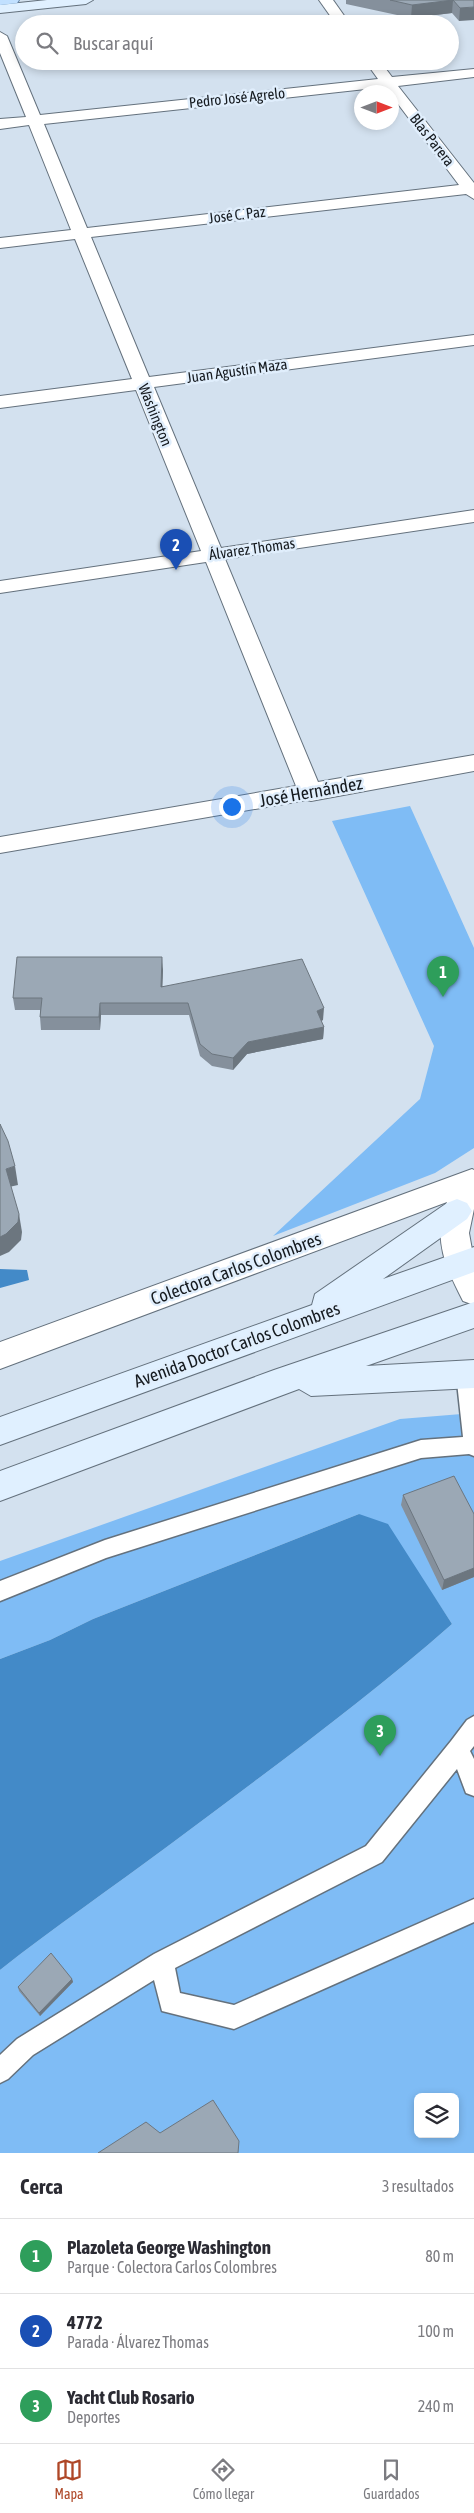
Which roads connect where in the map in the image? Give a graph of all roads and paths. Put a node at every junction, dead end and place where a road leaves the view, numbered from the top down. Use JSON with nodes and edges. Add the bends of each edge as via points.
{"nodes":[{"id":1,"x":12,"y":0,"type":"edge"},
{"id":2,"x":86,"y":0,"type":"edge"},
{"id":3,"x":326,"y":0,"type":"edge"},
{"id":4,"x":0,"y":1,"type":"edge"},
{"id":5,"x":0,"y":9,"type":"edge"},
{"id":6,"x":337,"y":15,"type":"edge"},
{"id":7,"x":0,"y":36,"type":"edge"},
{"id":8,"x":378,"y":70,"type":"edge"},
{"id":9,"x":474,"y":73,"type":"edge"},
{"id":10,"x":387,"y":82,"type":"junction"},
{"id":11,"x":34,"y":120,"type":"junction"},
{"id":12,"x":0,"y":124,"type":"edge"},
{"id":13,"x":472,"y":190,"type":"edge"},
{"id":14,"x":81,"y":234,"type":"junction"},
{"id":15,"x":0,"y":243,"type":"edge"},
{"id":16,"x":474,"y":340,"type":"edge"},
{"id":17,"x":142,"y":384,"type":"junction"},
{"id":18,"x":0,"y":402,"type":"edge"},
{"id":19,"x":474,"y":516,"type":"edge"},
{"id":20,"x":212,"y":555,"type":"junction"},
{"id":21,"x":0,"y":587,"type":"edge"},
{"id":22,"x":474,"y":763,"type":"edge"},
{"id":23,"x":311,"y":793,"type":"junction"},
{"id":24,"x":0,"y":845,"type":"edge"},
{"id":25,"x":473,"y":1180,"type":"edge"},
{"id":26,"x":457,"y":1210,"type":"junction"},
{"id":27,"x":466,"y":1262,"type":"edge"},
{"id":28,"x":474,"y":1292,"type":"edge"},
{"id":29,"x":474,"y":1315,"type":"edge"},
{"id":30,"x":296,"y":1324,"type":"junction"},
{"id":31,"x":0,"y":1356,"type":"edge"},
{"id":32,"x":469,"y":1374,"type":"edge"},
{"id":33,"x":274,"y":1384,"type":"junction"},
{"id":34,"x":0,"y":1430,"type":"edge"},
{"id":35,"x":474,"y":1446,"type":"edge"},
{"id":36,"x":0,"y":1486,"type":"edge"},
{"id":37,"x":0,"y":1591,"type":"edge"},
{"id":38,"x":474,"y":1727,"type":"edge"},
{"id":39,"x":459,"y":1749,"type":"junction"},
{"id":40,"x":474,"y":1785,"type":"edge"},
{"id":41,"x":474,"y":1910,"type":"edge"},
{"id":42,"x":162,"y":1962,"type":"junction"},
{"id":43,"x":0,"y":2071,"type":"edge"}],
"edges":[{"from":1,"to":4,"type":"main road"},
{"from":2,"to":5,"type":"main road"},
{"from":3,"to":6,"type":"street"},
{"from":7,"to":11,"type":"street","name":"Washington"},
{"from":8,"to":10,"type":"street","name":"Blas Parera"},
{"from":9,"to":10,"type":"street","name":"Pedro José Agrelo"},
{"from":10,"to":11,"type":"street","name":"Pedro José Agrelo"},
{"from":10,"to":13,"type":"street","name":"Blas Parera"},
{"from":11,"to":12,"type":"street","name":"Pedro José Agrelo"},
{"from":11,"to":14,"type":"street","name":"Washington"},
{"from":13,"to":14,"type":"street","name":"José C. Paz"},
{"from":14,"to":15,"type":"street","name":"José C. Paz"},
{"from":14,"to":17,"type":"street","name":"Washington"},
{"from":16,"to":17,"type":"street","name":"Juan Agustín Maza"},
{"from":17,"to":18,"type":"street","name":"Juan Agustín Maza"},
{"from":17,"to":20,"type":"street","name":"Washington"},
{"from":19,"to":20,"type":"street","name":"Álvarez Thomas"},
{"from":20,"to":21,"type":"street","name":"Álvarez Thomas"},
{"from":20,"to":23,"type":"street","name":"Washington"},
{"from":22,"to":23,"type":"street","name":"José Hernández"},
{"from":23,"to":24,"type":"street","name":"José Hernández"},
{"from":25,"to":26,"type":"street"},
{"from":25,"to":31,"type":"street","name":"Colectora Carlos Colombres"},
{"from":26,"to":27,"type":"street","via":[[454,1237]]},
{"from":26,"to":30,"type":"main road"},
{"from":27,"to":28,"type":"street"},
{"from":27,"to":30,"type":"main road","name":"Avenida Doctor Carlos Colombres"},
{"from":29,"to":33,"type":"main road"},
{"from":30,"to":34,"type":"main road","name":"Avenida Doctor Carlos Colombres"},
{"from":32,"to":33,"type":"main road"},
{"from":32,"to":35,"type":"lane"},
{"from":33,"to":36,"type":"main road"},
{"from":35,"to":37,"type":"lane","via":[[421,1449],[104,1549]]},
{"from":38,"to":39,"type":"lane"},
{"from":39,"to":40,"type":"lane"},
{"from":39,"to":42,"type":"lane","via":[[374,1854]]},
{"from":41,"to":42,"type":"lane","via":[[234,2017],[170,2003]]},
{"from":42,"to":43,"type":"lane","via":[[25,2047]]}]}
